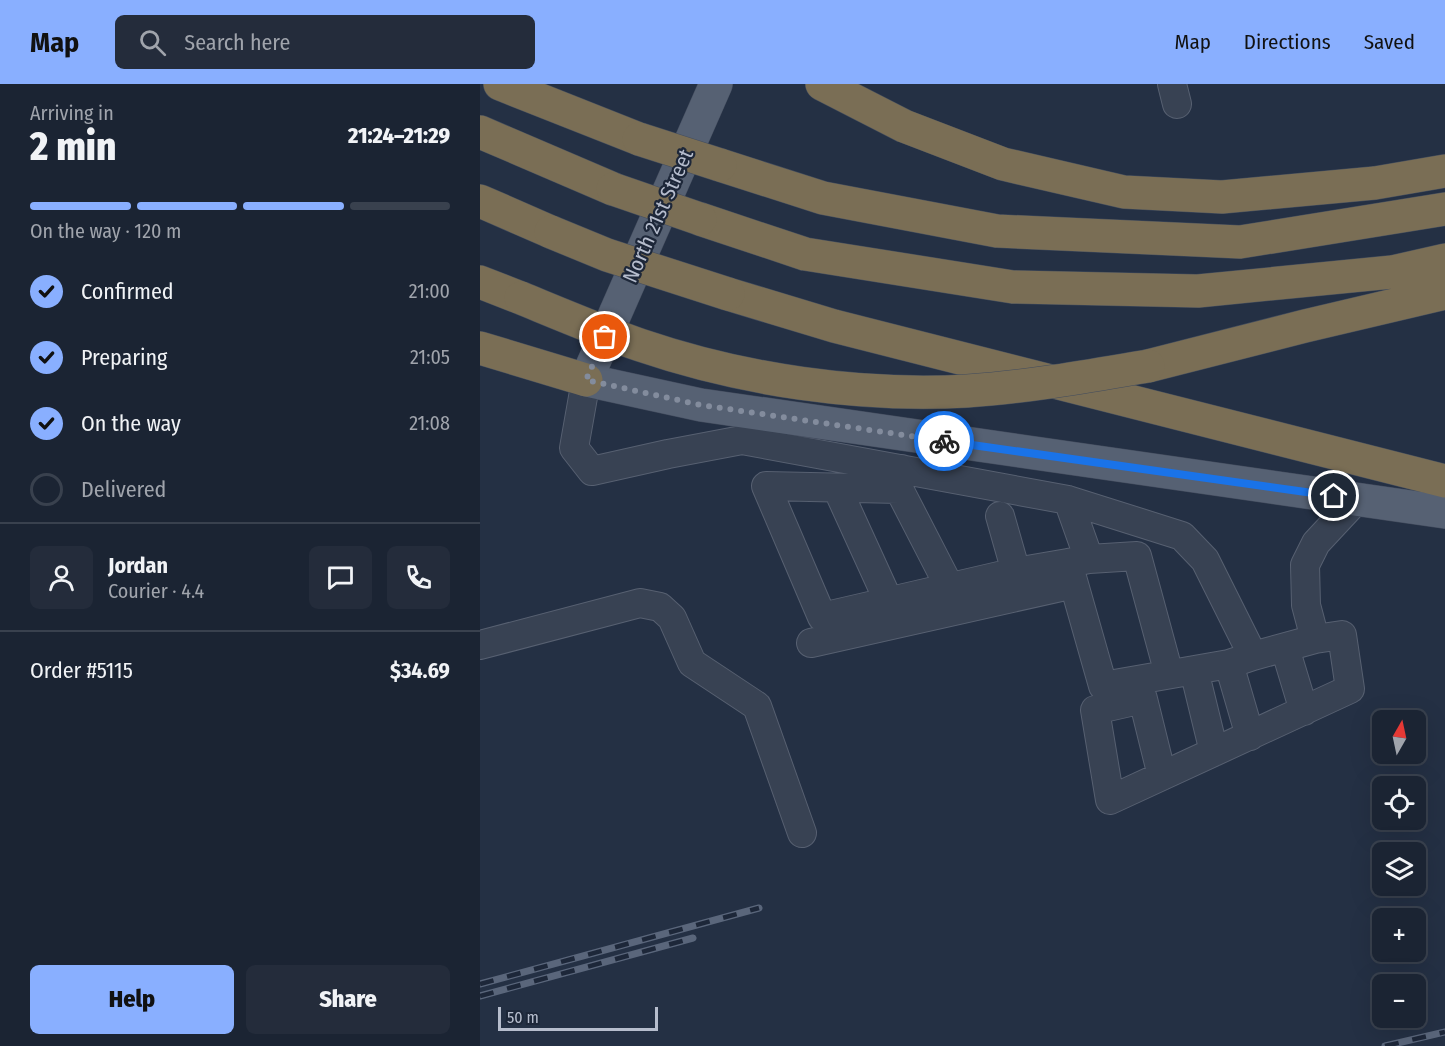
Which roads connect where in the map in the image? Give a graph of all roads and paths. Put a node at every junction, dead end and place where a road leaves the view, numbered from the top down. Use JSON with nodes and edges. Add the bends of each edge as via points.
{"nodes":[{"id":1,"x":500,"y":84,"type":"edge"},
{"id":2,"x":716,"y":84,"type":"edge"},
{"id":3,"x":822,"y":84,"type":"edge"},
{"id":4,"x":480,"y":132,"type":"edge"},
{"id":5,"x":1445,"y":171,"type":"edge"},
{"id":6,"x":480,"y":201,"type":"edge"},
{"id":7,"x":1445,"y":209,"type":"edge"},
{"id":8,"x":1445,"y":260,"type":"edge"},
{"id":9,"x":480,"y":282,"type":"edge"},
{"id":10,"x":1445,"y":293,"type":"edge"},
{"id":11,"x":480,"y":348,"type":"edge"},
{"id":12,"x":586,"y":380,"type":"junction"},
{"id":13,"x":901,"y":479,"type":"junction"},
{"id":14,"x":1445,"y":481,"type":"edge"},
{"id":15,"x":837,"y":488,"type":"junction"},
{"id":16,"x":1357,"y":499,"type":"junction"},
{"id":17,"x":1068,"y":500,"type":"junction"},
{"id":18,"x":1445,"y":512,"type":"edge"},
{"id":19,"x":1000,"y":516,"type":"dead end"},
{"id":20,"x":1077,"y":569,"type":"junction"},
{"id":21,"x":1016,"y":572,"type":"junction"},
{"id":22,"x":950,"y":588,"type":"junction"},
{"id":23,"x":888,"y":602,"type":"junction"},
{"id":24,"x":1315,"y":639,"type":"junction"},
{"id":25,"x":810,"y":643,"type":"dead end"},
{"id":26,"x":480,"y":645,"type":"edge"},
{"id":27,"x":1285,"y":648,"type":"junction"},
{"id":28,"x":1241,"y":660,"type":"junction"},
{"id":29,"x":1182,"y":672,"type":"junction"},
{"id":30,"x":1140,"y":690,"type":"junction"},
{"id":31,"x":1304,"y":711,"type":"junction"},
{"id":32,"x":1250,"y":736,"type":"junction"},
{"id":33,"x":1214,"y":752,"type":"junction"},
{"id":34,"x":1162,"y":776,"type":"junction"},
{"id":35,"x":802,"y":832,"type":"dead end"}],
"edges":[{"from":1,"to":7,"type":"highway","bridge":true,"via":[[639,139],[823,198],[997,231],[1240,242]]},
{"from":2,"to":12,"type":"main road","name":"North 21st Street"},
{"from":3,"to":5,"type":"highway","via":[[904,126],[1003,164],[1124,192],[1222,197],[1375,183]]},
{"from":4,"to":8,"type":"highway","bridge":true,"via":[[613,189],[805,254],[1013,287],[1197,291],[1392,272]]},
{"from":6,"to":14,"type":"highway","bridge":true,"via":[[607,255],[845,329]]},
{"from":9,"to":10,"type":"highway","bridge":true,"via":[[640,345],[712,366],[812,386],[894,392],[967,391],[1148,366]]},
{"from":11,"to":12,"type":"highway"},
{"from":12,"to":13,"type":"lane","via":[[574,448],[592,471],[742,440]]},
{"from":12,"to":16,"type":"main road","via":[[701,405]]},
{"from":13,"to":15,"type":"lane"},
{"from":13,"to":17,"type":"lane"},
{"from":13,"to":22,"type":"lane"},
{"from":15,"to":23,"type":"lane"},
{"from":15,"to":23,"type":"lane","via":[[766,486],[822,617]]},
{"from":16,"to":18,"type":"main road"},
{"from":16,"to":24,"type":"lane","via":[[1316,543],[1305,565],[1306,605]]},
{"from":17,"to":20,"type":"lane"},
{"from":17,"to":28,"type":"lane","via":[[1182,536],[1205,560]]},
{"from":19,"to":21,"type":"lane"},
{"from":20,"to":21,"type":"lane"},
{"from":20,"to":25,"type":"lane"},
{"from":20,"to":29,"type":"lane","via":[[1137,556]]},
{"from":20,"to":30,"type":"lane","via":[[1102,686]]},
{"from":21,"to":22,"type":"lane"},
{"from":22,"to":23,"type":"lane"},
{"from":24,"to":27,"type":"lane"},
{"from":24,"to":31,"type":"lane","via":[[1342,635],[1350,690]]},
{"from":26,"to":35,"type":"lane","via":[[640,603],[660,607],[672,618],[692,663],[758,706]]},
{"from":27,"to":28,"type":"lane"},
{"from":27,"to":31,"type":"lane"},
{"from":28,"to":29,"type":"lane"},
{"from":28,"to":32,"type":"lane"},
{"from":29,"to":30,"type":"lane"},
{"from":29,"to":33,"type":"lane"},
{"from":30,"to":34,"type":"lane"},
{"from":30,"to":34,"type":"lane","via":[[1095,710],[1110,800]]},
{"from":31,"to":32,"type":"lane"},
{"from":32,"to":33,"type":"lane"},
{"from":33,"to":34,"type":"lane"}]}
